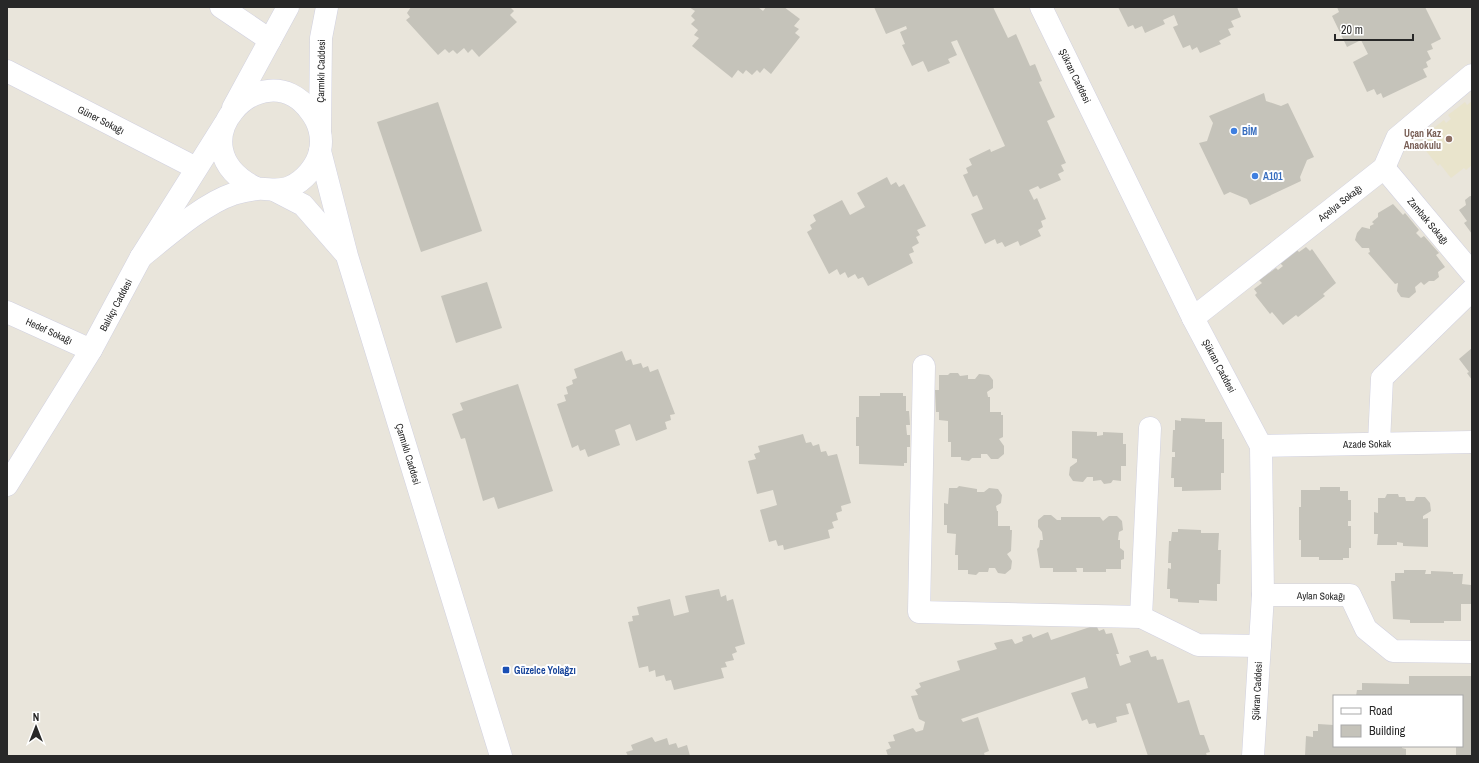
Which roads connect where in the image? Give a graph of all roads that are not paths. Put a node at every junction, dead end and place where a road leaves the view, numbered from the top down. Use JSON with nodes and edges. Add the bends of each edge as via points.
{"nodes":[{"id":1,"x":221,"y":7,"type":"edge"},
{"id":2,"x":288,"y":7,"type":"edge"},
{"id":3,"x":327,"y":7,"type":"edge"},
{"id":4,"x":1041,"y":7,"type":"edge"},
{"id":5,"x":270,"y":40,"type":"junction"},
{"id":6,"x":7,"y":71,"type":"edge"},
{"id":7,"x":1472,"y":75,"type":"edge"},
{"id":8,"x":228,"y":117,"type":"junction"},
{"id":9,"x":320,"y":143,"type":"junction"},
{"id":10,"x":196,"y":168,"type":"junction"},
{"id":11,"x":1384,"y":168,"type":"junction"},
{"id":12,"x":266,"y":190,"type":"junction"},
{"id":13,"x":347,"y":256,"type":"junction"},
{"id":14,"x":141,"y":257,"type":"junction"},
{"id":15,"x":1472,"y":273,"type":"edge"},
{"id":16,"x":1472,"y":290,"type":"edge"},
{"id":17,"x":7,"y":312,"type":"edge"},
{"id":18,"x":1193,"y":318,"type":"junction"},
{"id":19,"x":91,"y":350,"type":"junction"},
{"id":20,"x":924,"y":366,"type":"dead end"},
{"id":21,"x":1150,"y":428,"type":"dead end"},
{"id":22,"x":1472,"y":442,"type":"edge"},
{"id":23,"x":1378,"y":443,"type":"junction"},
{"id":24,"x":1261,"y":446,"type":"junction"},
{"id":25,"x":7,"y":485,"type":"edge"},
{"id":26,"x":1263,"y":595,"type":"junction"},
{"id":27,"x":1141,"y":617,"type":"junction"},
{"id":28,"x":1260,"y":646,"type":"junction"},
{"id":29,"x":1472,"y":652,"type":"edge"},
{"id":30,"x":501,"y":756,"type":"edge"},
{"id":31,"x":1254,"y":756,"type":"edge"}],
"edges":[{"from":1,"to":5,"type":"main road"},
{"from":2,"to":5,"type":"main road","name":"Balıkçı Caddesi"},
{"from":3,"to":9,"type":"main road","name":"Çarmıklı Caddesi","via":[[321,38]]},
{"from":4,"to":18,"type":"main road","name":"Şükran Caddesi"},
{"from":5,"to":8,"type":"main road","name":"Balıkçı Caddesi"},
{"from":6,"to":10,"type":"main road","name":"Güner Sokağı"},
{"from":7,"to":11,"type":"main road","name":"Açelya Sokağı","via":[[1397,138]]},
{"from":8,"to":9,"type":"main road","via":[[245,99],[260,92],[276,91],[287,94],[306,105],[316,118]]},
{"from":8,"to":10,"type":"main road","name":"Balıkçı Caddesi"},
{"from":8,"to":12,"type":"main road","via":[[221,140],[224,156],[231,170],[243,182]]},
{"from":9,"to":12,"type":"main road","via":[[314,166],[303,179],[290,187]]},
{"from":9,"to":13,"type":"main road","name":"Çarmıklı Caddesi"},
{"from":10,"to":14,"type":"main road","name":"Balıkçı Caddesi"},
{"from":11,"to":15,"type":"main road","name":"Zambak Sokağı"},
{"from":11,"to":18,"type":"main road","name":"Açelya Sokağı"},
{"from":12,"to":13,"type":"main road","via":[[303,205]]},
{"from":12,"to":14,"type":"main road","via":[[232,194],[195,214]]},
{"from":13,"to":30,"type":"main road","name":"Çarmıklı Caddesi"},
{"from":14,"to":19,"type":"main road","name":"Balıkçı Caddesi"},
{"from":16,"to":23,"type":"main road","via":[[1382,378]]},
{"from":17,"to":19,"type":"main road","name":"Hedef Sokağı"},
{"from":18,"to":24,"type":"main road","name":"Şükran Caddesi"},
{"from":19,"to":25,"type":"main road","name":"Balıkçı Caddesi"},
{"from":20,"to":27,"type":"main road","via":[[919,612]]},
{"from":21,"to":27,"type":"main road"},
{"from":22,"to":23,"type":"main road","name":"Azade Sokak"},
{"from":23,"to":24,"type":"main road","name":"Azade Sokak"},
{"from":24,"to":26,"type":"main road","name":"Şükran Caddesi"},
{"from":26,"to":28,"type":"main road","name":"Şükran Caddesi"},
{"from":26,"to":29,"type":"main road","name":"Aylan Sokağı","via":[[1350,595],[1366,629],[1393,651]]},
{"from":27,"to":28,"type":"main road","via":[[1198,645]]},
{"from":28,"to":31,"type":"main road","name":"Şükran Caddesi"}]}
